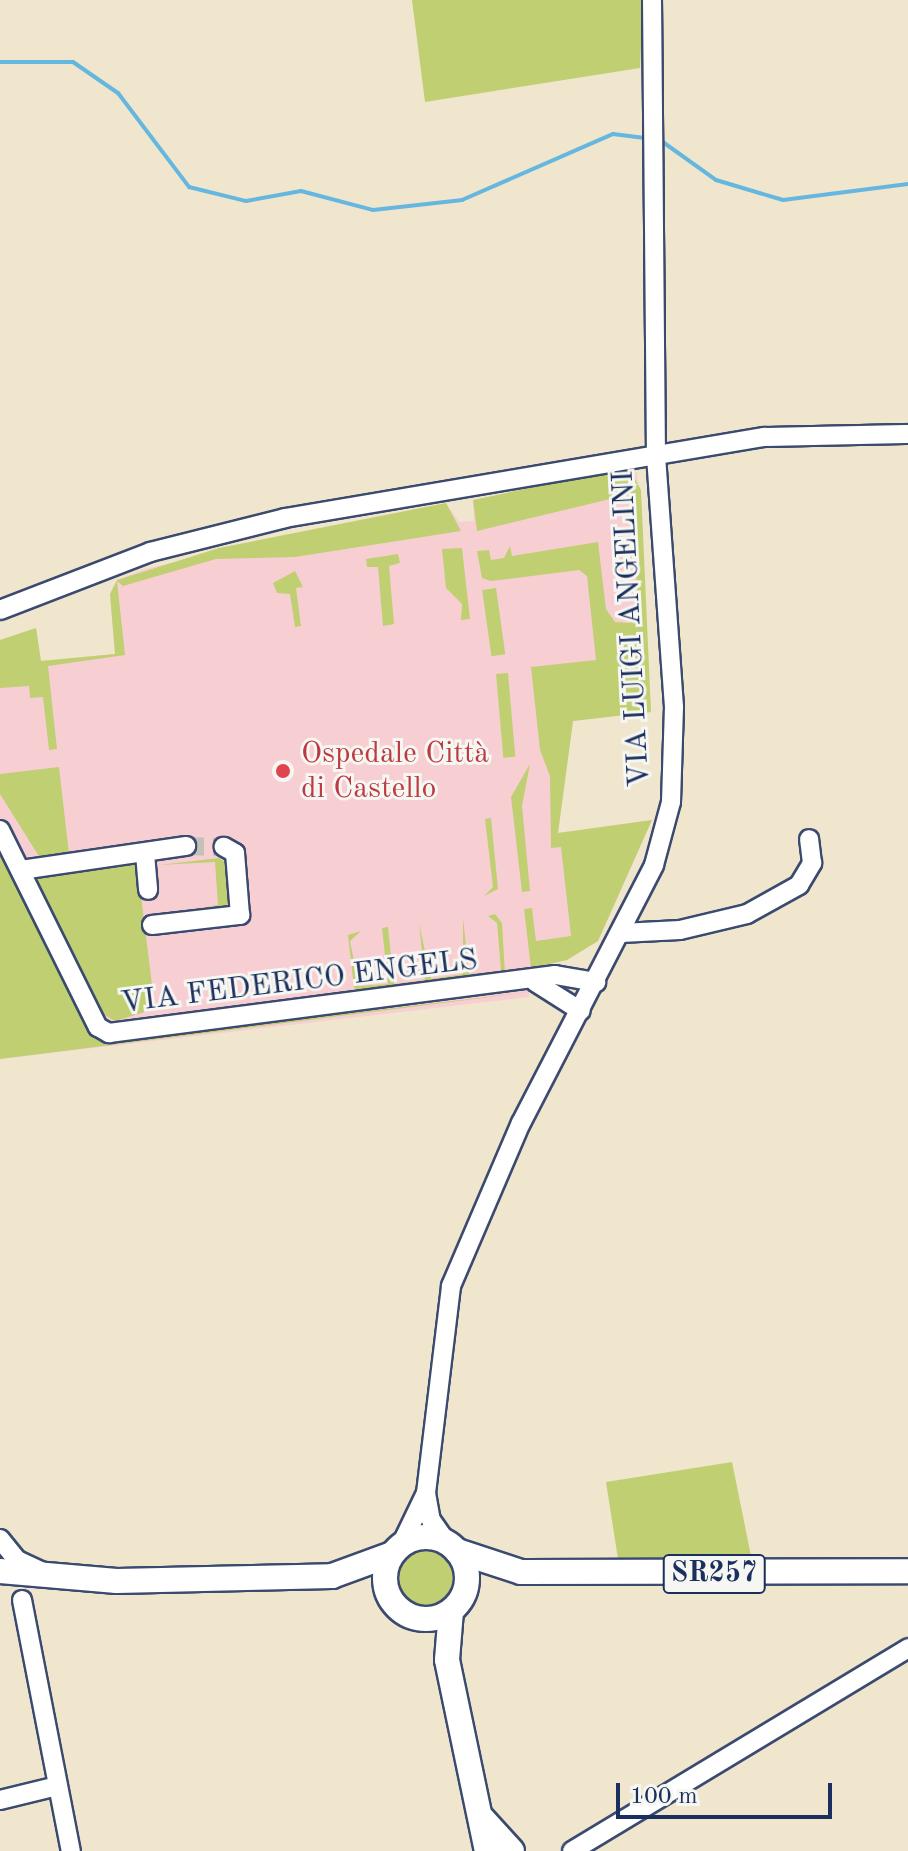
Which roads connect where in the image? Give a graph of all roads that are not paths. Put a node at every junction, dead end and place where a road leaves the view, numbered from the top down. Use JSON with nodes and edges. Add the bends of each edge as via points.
{"nodes":[{"id":1,"x":652,"y":0,"type":"edge"},
{"id":2,"x":908,"y":434,"type":"edge"},
{"id":3,"x":656,"y":457,"type":"junction"},
{"id":4,"x":0,"y":610,"type":"edge"},
{"id":5,"x":0,"y":830,"type":"edge"},
{"id":6,"x":809,"y":839,"type":"dead end"},
{"id":7,"x":186,"y":846,"type":"tunnel mouth"},
{"id":8,"x":224,"y":847,"type":"dead end"},
{"id":9,"x":145,"y":854,"type":"junction"},
{"id":10,"x":21,"y":870,"type":"junction"},
{"id":11,"x":148,"y":890,"type":"dead end"},
{"id":12,"x":152,"y":925,"type":"dead end"},
{"id":13,"x":621,"y":933,"type":"junction"},
{"id":14,"x":535,"y":982,"type":"junction"},
{"id":15,"x":596,"y":982,"type":"junction"},
{"id":16,"x":581,"y":1011,"type":"junction"},
{"id":17,"x":426,"y":1493,"type":"junction"},
{"id":18,"x":0,"y":1539,"type":"edge"},
{"id":19,"x":453,"y":1547,"type":"junction"},
{"id":20,"x":397,"y":1550,"type":"junction"},
{"id":21,"x":0,"y":1571,"type":"edge"},
{"id":22,"x":908,"y":1571,"type":"edge"},
{"id":23,"x":521,"y":1572,"type":"junction"},
{"id":24,"x":332,"y":1576,"type":"junction"},
{"id":25,"x":82,"y":1580,"type":"junction"},
{"id":26,"x":22,"y":1600,"type":"dead end"},
{"id":27,"x":392,"y":1602,"type":"junction"},
{"id":28,"x":456,"y":1605,"type":"junction"},
{"id":29,"x":415,"y":1618,"type":"junction"},
{"id":30,"x":908,"y":1648,"type":"edge"},
{"id":31,"x":447,"y":1660,"type":"junction"},
{"id":32,"x":57,"y":1786,"type":"junction"},
{"id":33,"x":0,"y":1800,"type":"edge"},
{"id":34,"x":483,"y":1819,"type":"junction"},
{"id":35,"x":71,"y":1851,"type":"edge"},
{"id":36,"x":487,"y":1851,"type":"edge"},
{"id":37,"x":512,"y":1851,"type":"edge"},
{"id":38,"x":572,"y":1851,"type":"edge"}],
"edges":[{"from":1,"to":3,"type":"street","name":"VIA LUIGI ANGELINI"},
{"from":2,"to":3,"type":"street","via":[[764,437]]},
{"from":3,"to":4,"type":"street","via":[[210,535]]},
{"from":3,"to":13,"type":"street","name":"VIA LUIGI ANGELINI","via":[[674,707],[671,802],[654,865]]},
{"from":5,"to":10,"type":"street","name":"VIA FEDERICO ENGELS"},
{"from":6,"to":13,"type":"street","via":[[812,863],[799,885],[747,914],[680,930]]},
{"from":7,"to":9,"type":"street"},
{"from":8,"to":12,"type":"street","via":[[235,853],[240,915]]},
{"from":9,"to":10,"type":"street"},
{"from":9,"to":11,"type":"street"},
{"from":10,"to":14,"type":"street","name":"VIA FEDERICO ENGELS","via":[[98,1027],[109,1033]]},
{"from":13,"to":15,"type":"street","name":"VIA LUIGI ANGELINI"},
{"from":14,"to":15,"type":"street","name":"VIA FEDERICO ENGELS","via":[[570,973]]},
{"from":14,"to":16,"type":"street"},
{"from":15,"to":16,"type":"street","name":"VIA LUIGI ANGELINI"},
{"from":16,"to":17,"type":"street","name":"VIA LUIGI ANGELINI","via":[[521,1123],[451,1286]]},
{"from":17,"to":19,"type":"street","name":"VIA LUIGI ANGELINI","via":[[431,1520]]},
{"from":17,"to":20,"type":"street","name":"VIA LUIGI ANGELINI"},
{"from":18,"to":25,"type":"street","via":[[25,1565]]},
{"from":19,"to":20,"type":"main road","number":"SR257","via":[[424,1537]]},
{"from":19,"to":23,"type":"main road","number":"SR257"},
{"from":19,"to":28,"type":"main road","via":[[467,1575]]},
{"from":20,"to":24,"type":"main road","number":"SR257"},
{"from":20,"to":27,"type":"main road","via":[[385,1578]]},
{"from":21,"to":25,"type":"main road","number":"SR257"},
{"from":22,"to":23,"type":"main road","number":"SR257"},
{"from":23,"to":28,"type":"main road","number":"SR257","via":[[490,1579]]},
{"from":24,"to":25,"type":"main road","number":"SR257"},
{"from":24,"to":27,"type":"main road","number":"SR257"},
{"from":26,"to":32,"type":"street"},
{"from":27,"to":29,"type":"main road","number":"SR257"},
{"from":28,"to":29,"type":"main road","number":"SR257"},
{"from":28,"to":31,"type":"main road"},
{"from":29,"to":31,"type":"main road"},
{"from":30,"to":38,"type":"street"},
{"from":31,"to":34,"type":"main road"},
{"from":32,"to":33,"type":"street"},
{"from":32,"to":35,"type":"street"},
{"from":34,"to":36,"type":"main road"},
{"from":34,"to":37,"type":"main road"}]}
